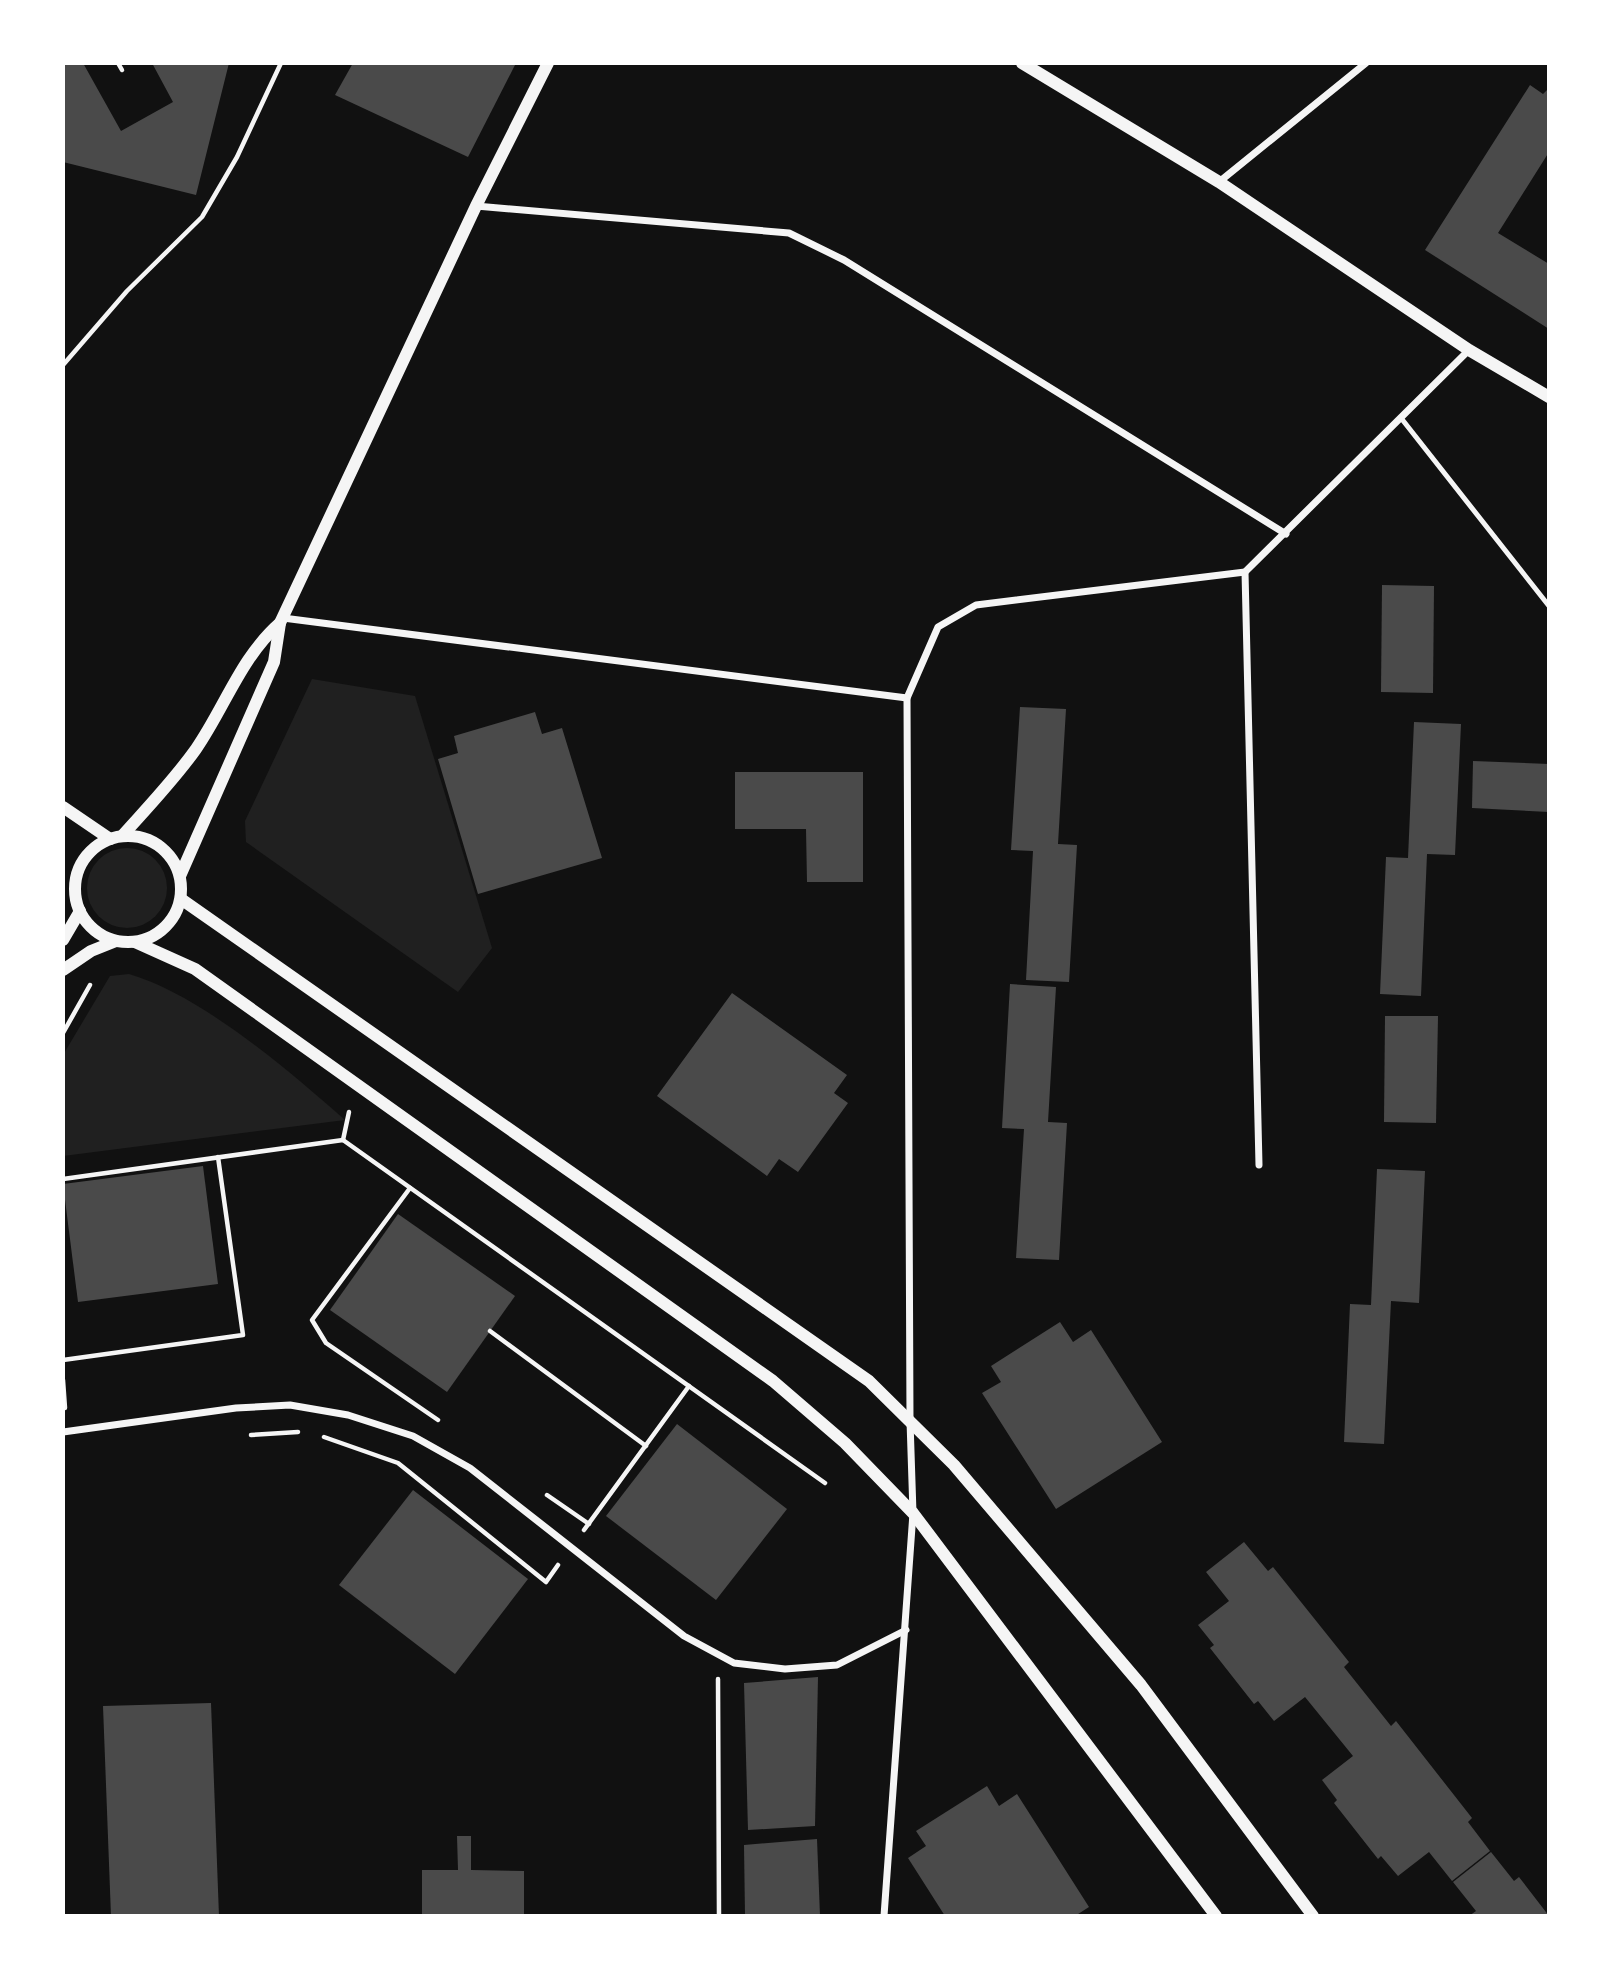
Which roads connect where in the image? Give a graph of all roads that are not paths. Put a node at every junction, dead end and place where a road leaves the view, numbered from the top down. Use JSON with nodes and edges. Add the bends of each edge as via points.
{"nodes":[{"id":1,"x":548,"y":63,"type":"edge"},
{"id":2,"x":1022,"y":63,"type":"edge"},
{"id":3,"x":1366,"y":63,"type":"edge"},
{"id":4,"x":1219,"y":181,"type":"junction"},
{"id":5,"x":476,"y":206,"type":"junction"},
{"id":6,"x":1469,"y":350,"type":"junction"},
{"id":7,"x":1549,"y":397,"type":"edge"},
{"id":8,"x":1401,"y":418,"type":"junction"},
{"id":9,"x":1286,"y":534,"type":"junction"},
{"id":10,"x":1245,"y":572,"type":"junction"},
{"id":11,"x":1549,"y":606,"type":"edge"},
{"id":12,"x":282,"y":621,"type":"junction"},
{"id":13,"x":907,"y":698,"type":"junction"},
{"id":14,"x":63,"y":807,"type":"edge"},
{"id":15,"x":116,"y":838,"type":"junction"},
{"id":16,"x":180,"y":876,"type":"junction"},
{"id":17,"x":63,"y":886,"type":"edge"},
{"id":18,"x":181,"y":899,"type":"junction"},
{"id":19,"x":78,"y":906,"type":"junction"},
{"id":20,"x":63,"y":940,"type":"edge"},
{"id":21,"x":116,"y":941,"type":"junction"},
{"id":22,"x":135,"y":942,"type":"junction"},
{"id":23,"x":63,"y":970,"type":"edge"},
{"id":24,"x":1259,"y":1165,"type":"dead end"},
{"id":25,"x":910,"y":1420,"type":"junction"},
{"id":26,"x":63,"y":1432,"type":"edge"},
{"id":27,"x":913,"y":1513,"type":"junction"},
{"id":28,"x":906,"y":1630,"type":"junction"},
{"id":29,"x":884,"y":1916,"type":"edge"},
{"id":30,"x":1216,"y":1916,"type":"edge"},
{"id":31,"x":1313,"y":1916,"type":"edge"}],
"edges":[{"from":1,"to":5,"type":"street"},
{"from":2,"to":4,"type":"street"},
{"from":3,"to":4,"type":"street"},
{"from":4,"to":6,"type":"street"},
{"from":5,"to":9,"type":"street","via":[[789,233],[844,260]]},
{"from":5,"to":12,"type":"street"},
{"from":6,"to":7,"type":"street"},
{"from":6,"to":8,"type":"street"},
{"from":8,"to":9,"type":"street"},
{"from":8,"to":11,"type":"lane"},
{"from":9,"to":10,"type":"street"},
{"from":10,"to":13,"type":"street","via":[[976,605],[938,627]]},
{"from":10,"to":24,"type":"street"},
{"from":12,"to":13,"type":"street"},
{"from":12,"to":15,"type":"street","via":[[252,651],[219,715],[180,771]]},
{"from":12,"to":16,"type":"street","via":[[274,662]]},
{"from":13,"to":25,"type":"street"},
{"from":14,"to":15,"type":"street"},
{"from":15,"to":16,"type":"street","via":[[145,839],[164,850]]},
{"from":15,"to":19,"type":"street","via":[[97,847],[82,864],[75,885]]},
{"from":16,"to":18,"type":"street"},
{"from":17,"to":19,"type":"street"},
{"from":18,"to":22,"type":"street","via":[[165,928]]},
{"from":18,"to":25,"type":"street","via":[[806,1334],[869,1381]]},
{"from":19,"to":20,"type":"street"},
{"from":19,"to":21,"type":"street","via":[[89,925]]},
{"from":21,"to":22,"type":"street"},
{"from":21,"to":23,"type":"street"},
{"from":22,"to":27,"type":"street","via":[[195,969],[774,1381],[845,1443]]},
{"from":25,"to":27,"type":"street"},
{"from":25,"to":31,"type":"street","via":[[954,1465],[1141,1685]]},
{"from":26,"to":28,"type":"street","via":[[236,1408],[290,1405],[348,1415],[413,1436],[470,1468],[684,1636],[734,1663],[785,1669],[837,1665]]},
{"from":27,"to":28,"type":"street"},
{"from":27,"to":30,"type":"street"},
{"from":28,"to":29,"type":"street"}]}
